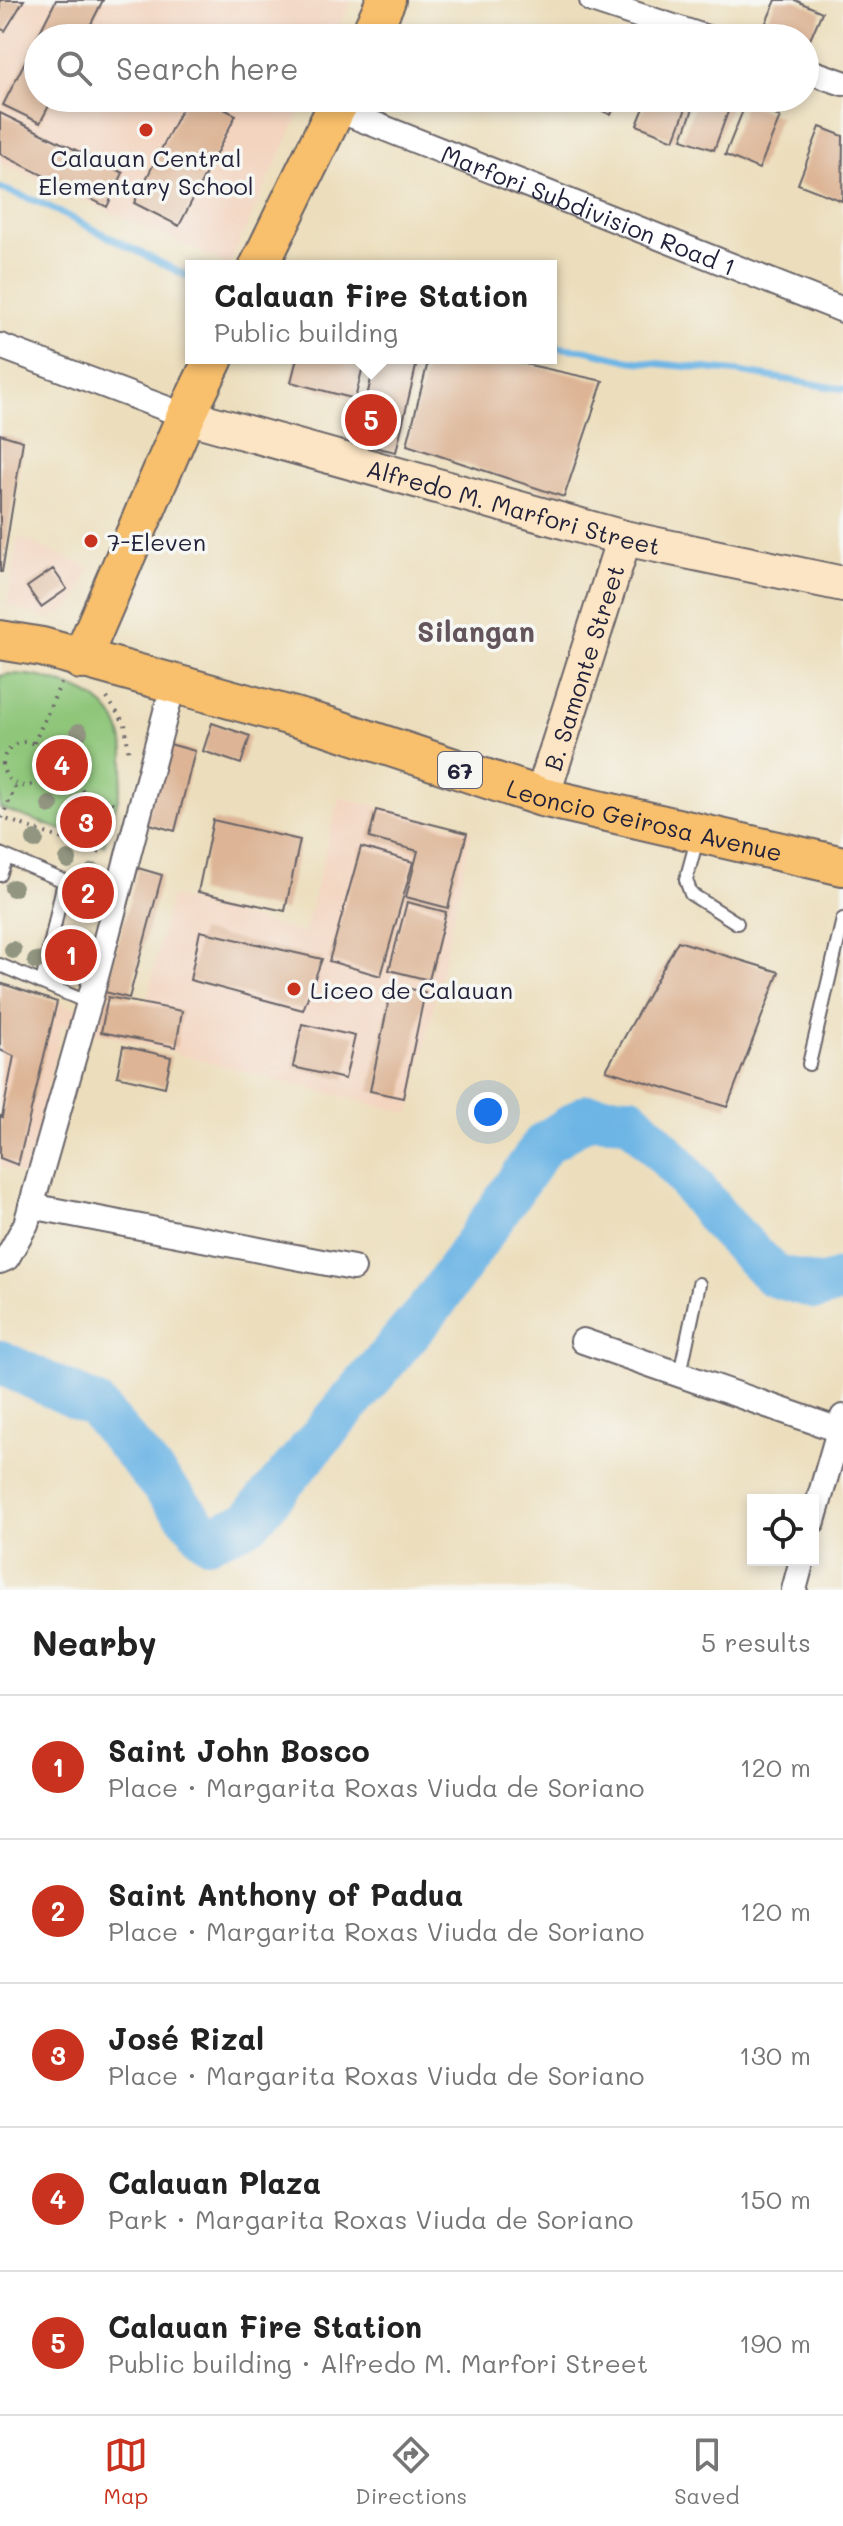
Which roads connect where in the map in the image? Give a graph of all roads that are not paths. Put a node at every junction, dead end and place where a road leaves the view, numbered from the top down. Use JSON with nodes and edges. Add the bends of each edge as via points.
{"nodes":[{"id":1,"x":386,"y":0,"type":"edge"},
{"id":2,"x":592,"y":0,"type":"edge"},
{"id":3,"x":375,"y":24,"type":"edge"},
{"id":4,"x":665,"y":24,"type":"edge"},
{"id":5,"x":819,"y":75,"type":"edge"},
{"id":6,"x":843,"y":83,"type":"edge"},
{"id":7,"x":335,"y":112,"type":"edge"},
{"id":8,"x":359,"y":112,"type":"edge"},
{"id":9,"x":262,"y":260,"type":"edge"},
{"id":10,"x":843,"y":310,"type":"edge"},
{"id":11,"x":0,"y":346,"type":"edge"},
{"id":12,"x":211,"y":364,"type":"edge"},
{"id":13,"x":186,"y":416,"type":"junction"},
{"id":14,"x":624,"y":538,"type":"junction"},
{"id":15,"x":843,"y":584,"type":"edge"},
{"id":16,"x":0,"y":640,"type":"edge"},
{"id":17,"x":72,"y":668,"type":"junction"},
{"id":18,"x":173,"y":685,"type":"junction"},
{"id":19,"x":542,"y":797,"type":"junction"},
{"id":20,"x":699,"y":833,"type":"junction"},
{"id":21,"x":4,"y":855,"type":"edge"},
{"id":22,"x":843,"y":866,"type":"edge"},
{"id":23,"x":0,"y":875,"type":"edge"},
{"id":24,"x":843,"y":919,"type":"edge"},
{"id":25,"x":737,"y":923,"type":"dead end"},
{"id":26,"x":0,"y":965,"type":"edge"},
{"id":27,"x":42,"y":983,"type":"junction"},
{"id":28,"x":89,"y":1003,"type":"junction"},
{"id":29,"x":809,"y":1064,"type":"dead end"},
{"id":30,"x":31,"y":1206,"type":"junction"},
{"id":31,"x":0,"y":1261,"type":"edge"},
{"id":32,"x":353,"y":1268,"type":"dead end"},
{"id":33,"x":699,"y":1284,"type":"dead end"},
{"id":34,"x":583,"y":1341,"type":"dead end"},
{"id":35,"x":680,"y":1374,"type":"junction"},
{"id":36,"x":841,"y":1424,"type":"edge"},
{"id":37,"x":819,"y":1500,"type":"edge"},
{"id":38,"x":800,"y":1566,"type":"edge"},
{"id":39,"x":794,"y":1590,"type":"edge"}],
"edges":[{"from":1,"to":3,"type":"main road"},
{"from":2,"to":4,"type":"street"},
{"from":5,"to":6,"type":"street"},
{"from":7,"to":9,"type":"main road"},
{"from":8,"to":10,"type":"street","name":"Marfori Subdivision Road 1"},
{"from":11,"to":13,"type":"street"},
{"from":12,"to":13,"type":"main road"},
{"from":13,"to":14,"type":"street","name":"Alfredo M. Marfori Street"},
{"from":13,"to":17,"type":"main road"},
{"from":14,"to":15,"type":"street","name":"Alfredo M. Marfori Street"},
{"from":14,"to":19,"type":"street","name":"B. Samonte Street"},
{"from":16,"to":17,"type":"main road","number":"67","via":[[42,647]]},
{"from":17,"to":18,"type":"main road","name":"Leoncio Geirosa Avenue","number":"67"},
{"from":18,"to":19,"type":"main road","name":"Leoncio Geirosa Avenue","number":"67","via":[[327,726]]},
{"from":18,"to":28,"type":"street"},
{"from":19,"to":20,"type":"main road","name":"Leoncio Geirosa Avenue","number":"67"},
{"from":20,"to":22,"type":"main road","name":"Leoncio Geirosa Avenue","number":"67"},
{"from":20,"to":25,"type":"lane","via":[[686,880],[691,894]]},
{"from":21,"to":23,"type":"lane"},
{"from":21,"to":27,"type":"lane","via":[[64,881]]},
{"from":24,"to":29,"type":"lane"},
{"from":26,"to":27,"type":"lane"},
{"from":27,"to":28,"type":"lane"},
{"from":28,"to":30,"type":"street"},
{"from":30,"to":31,"type":"street","via":[[7,1258]]},
{"from":30,"to":32,"type":"street"},
{"from":33,"to":35,"type":"lane"},
{"from":34,"to":35,"type":"street"},
{"from":35,"to":36,"type":"street"},
{"from":36,"to":37,"type":"street"},
{"from":38,"to":39,"type":"street"}]}
